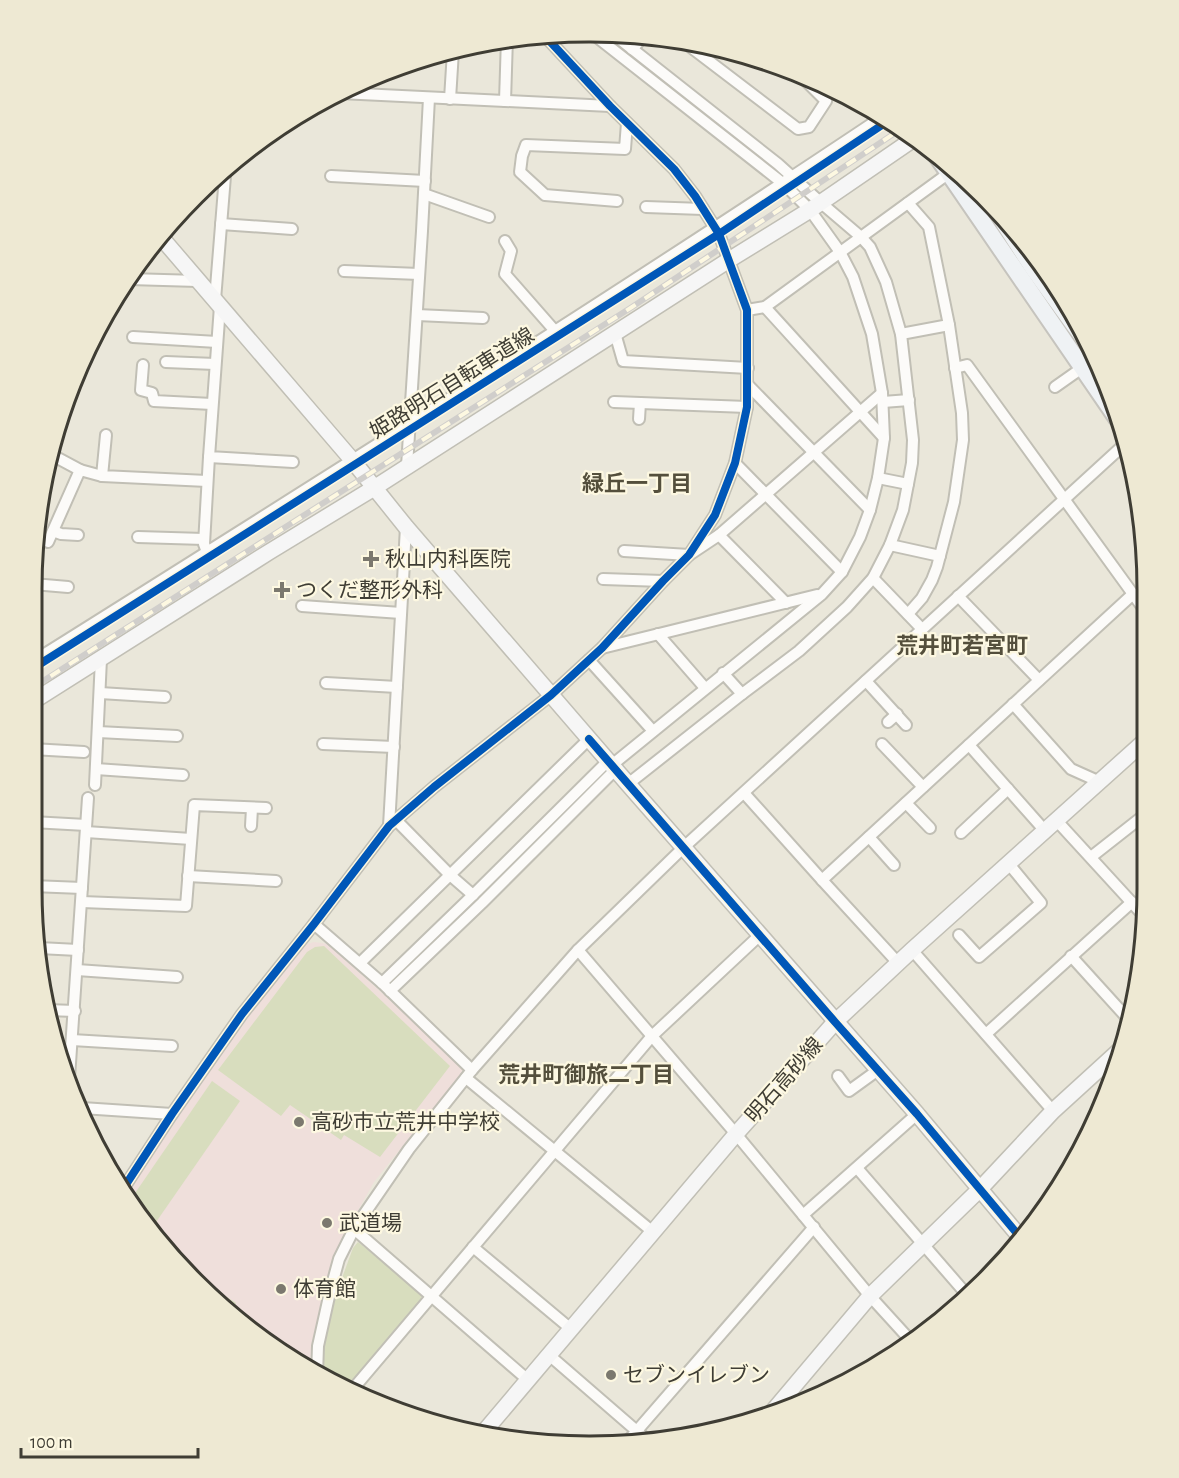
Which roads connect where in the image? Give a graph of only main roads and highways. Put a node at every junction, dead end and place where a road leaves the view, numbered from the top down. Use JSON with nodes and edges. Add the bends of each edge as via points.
{"nodes":[{"id":1,"x":958,"y":186,"type":"edge"},
{"id":2,"x":1101,"y":394,"type":"edge"}],
"edges":[{"from":1,"to":2,"type":"main road"}]}
